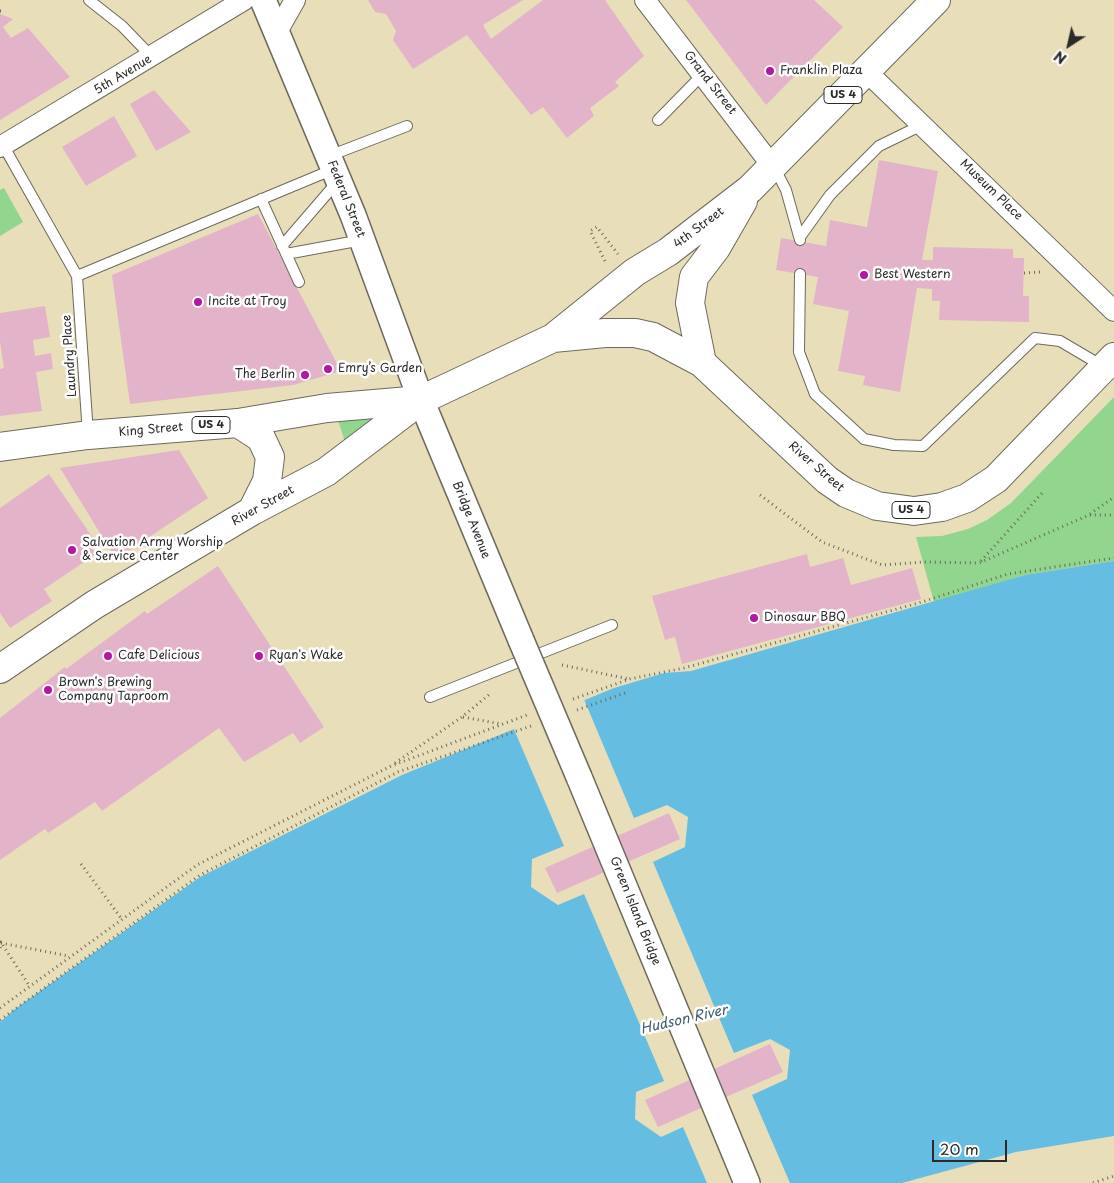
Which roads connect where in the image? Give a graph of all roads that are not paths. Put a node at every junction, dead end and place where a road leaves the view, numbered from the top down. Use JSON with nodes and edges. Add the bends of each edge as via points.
{"nodes":[{"id":1,"x":89,"y":0,"type":"edge"},
{"id":2,"x":244,"y":0,"type":"edge"},
{"id":3,"x":263,"y":0,"type":"edge"},
{"id":4,"x":295,"y":0,"type":"edge"},
{"id":5,"x":646,"y":0,"type":"edge"},
{"id":6,"x":936,"y":0,"type":"edge"},
{"id":7,"x":278,"y":30,"type":"junction"},
{"id":8,"x":152,"y":58,"type":"junction"},
{"id":9,"x":866,"y":71,"type":"junction"},
{"id":10,"x":703,"y":74,"type":"junction"},
{"id":11,"x":658,"y":120,"type":"dead end"},
{"id":12,"x":922,"y":124,"type":"junction"},
{"id":13,"x":407,"y":126,"type":"dead end"},
{"id":14,"x":2,"y":146,"type":"edge"},
{"id":15,"x":773,"y":166,"type":"junction"},
{"id":16,"x":334,"y":168,"type":"junction"},
{"id":17,"x":750,"y":189,"type":"junction"},
{"id":18,"x":260,"y":199,"type":"junction"},
{"id":19,"x":362,"y":240,"type":"junction"},
{"id":20,"x":284,"y":250,"type":"junction"},
{"id":21,"x":800,"y":274,"type":"dead end"},
{"id":22,"x":77,"y":276,"type":"junction"},
{"id":23,"x":300,"y":282,"type":"dead end"},
{"id":24,"x":1114,"y":311,"type":"edge"},
{"id":25,"x":553,"y":338,"type":"junction"},
{"id":26,"x":1109,"y":362,"type":"edge"},
{"id":27,"x":702,"y":363,"type":"junction"},
{"id":28,"x":420,"y":400,"type":"junction"},
{"id":29,"x":238,"y":423,"type":"junction"},
{"id":30,"x":88,"y":436,"type":"junction"},
{"id":31,"x":0,"y":447,"type":"edge"},
{"id":32,"x":252,"y":511,"type":"junction"},
{"id":33,"x":612,"y":625,"type":"dead end"},
{"id":34,"x":521,"y":640,"type":"joint"},
{"id":35,"x":0,"y":669,"type":"edge"},
{"id":36,"x":430,"y":697,"type":"dead end"},
{"id":37,"x":747,"y":1183,"type":"edge"}],
"edges":[{"from":1,"to":8,"type":"lane","via":[[122,26]]},
{"from":2,"to":8,"type":"street","name":"5th Avenue"},
{"from":3,"to":7,"type":"street","name":"Federal Street"},
{"from":4,"to":7,"type":"street"},
{"from":5,"to":10,"type":"street","name":"Grand Street"},
{"from":6,"to":9,"type":"main road","name":"4th Street","number":"US 4"},
{"from":7,"to":16,"type":"street","name":"Federal Street"},
{"from":8,"to":14,"type":"street","name":"5th Avenue"},
{"from":9,"to":12,"type":"street","name":"Museum Place"},
{"from":9,"to":15,"type":"main road","name":"4th Street","number":"US 4"},
{"from":10,"to":11,"type":"lane"},
{"from":10,"to":15,"type":"street","name":"Grand Street"},
{"from":12,"to":15,"type":"lane","via":[[879,146],[830,195],[800,240],[786,190]]},
{"from":12,"to":24,"type":"street","name":"Museum Place"},
{"from":13,"to":16,"type":"lane"},
{"from":14,"to":22,"type":"lane"},
{"from":15,"to":17,"type":"main road","name":"4th Street","number":"US 4"},
{"from":16,"to":18,"type":"lane"},
{"from":16,"to":19,"type":"street","name":"Federal Street"},
{"from":16,"to":20,"type":"lane"},
{"from":17,"to":25,"type":"main road","name":"4th Street","number":"US 4","via":[[668,252],[635,272]]},
{"from":17,"to":27,"type":"main road","via":[[716,248],[694,277],[690,303]]},
{"from":18,"to":20,"type":"lane"},
{"from":18,"to":22,"type":"lane"},
{"from":19,"to":20,"type":"lane"},
{"from":19,"to":28,"type":"street","name":"Federal Street"},
{"from":20,"to":23,"type":"lane"},
{"from":21,"to":26,"type":"lane","via":[[799,352],[815,394],[864,439],[923,446],[1035,338],[1060,341]]},
{"from":22,"to":30,"type":"lane","name":"Laundry Place"},
{"from":25,"to":27,"type":"main road","name":"River Street","number":"US 4","via":[[635,333],[653,338]]},
{"from":25,"to":28,"type":"main road","name":"4th Street","number":"US 4"},
{"from":26,"to":27,"type":"main road","name":"River Street","number":"US 4","via":[[996,479],[967,498],[942,507],[914,511],[877,506],[846,493],[827,480]]},
{"from":28,"to":29,"type":"main road","name":"King Street","number":"US 4","via":[[327,408]]},
{"from":28,"to":32,"type":"main road","name":"River Street","number":"US 4","via":[[326,472]]},
{"from":28,"to":34,"type":"street","name":"Bridge Avenue"},
{"from":29,"to":30,"type":"main road","name":"King Street","number":"US 4"},
{"from":29,"to":32,"type":"main road","via":[[261,438],[270,457],[267,481]]},
{"from":30,"to":31,"type":"main road","name":"King Street","number":"US 4"},
{"from":32,"to":35,"type":"main road","name":"River Street","number":"US 4","via":[[94,605]]},
{"from":33,"to":36,"type":"lane"},
{"from":34,"to":37,"type":"street","name":"Green Island Bridge","bridge":true}]}
